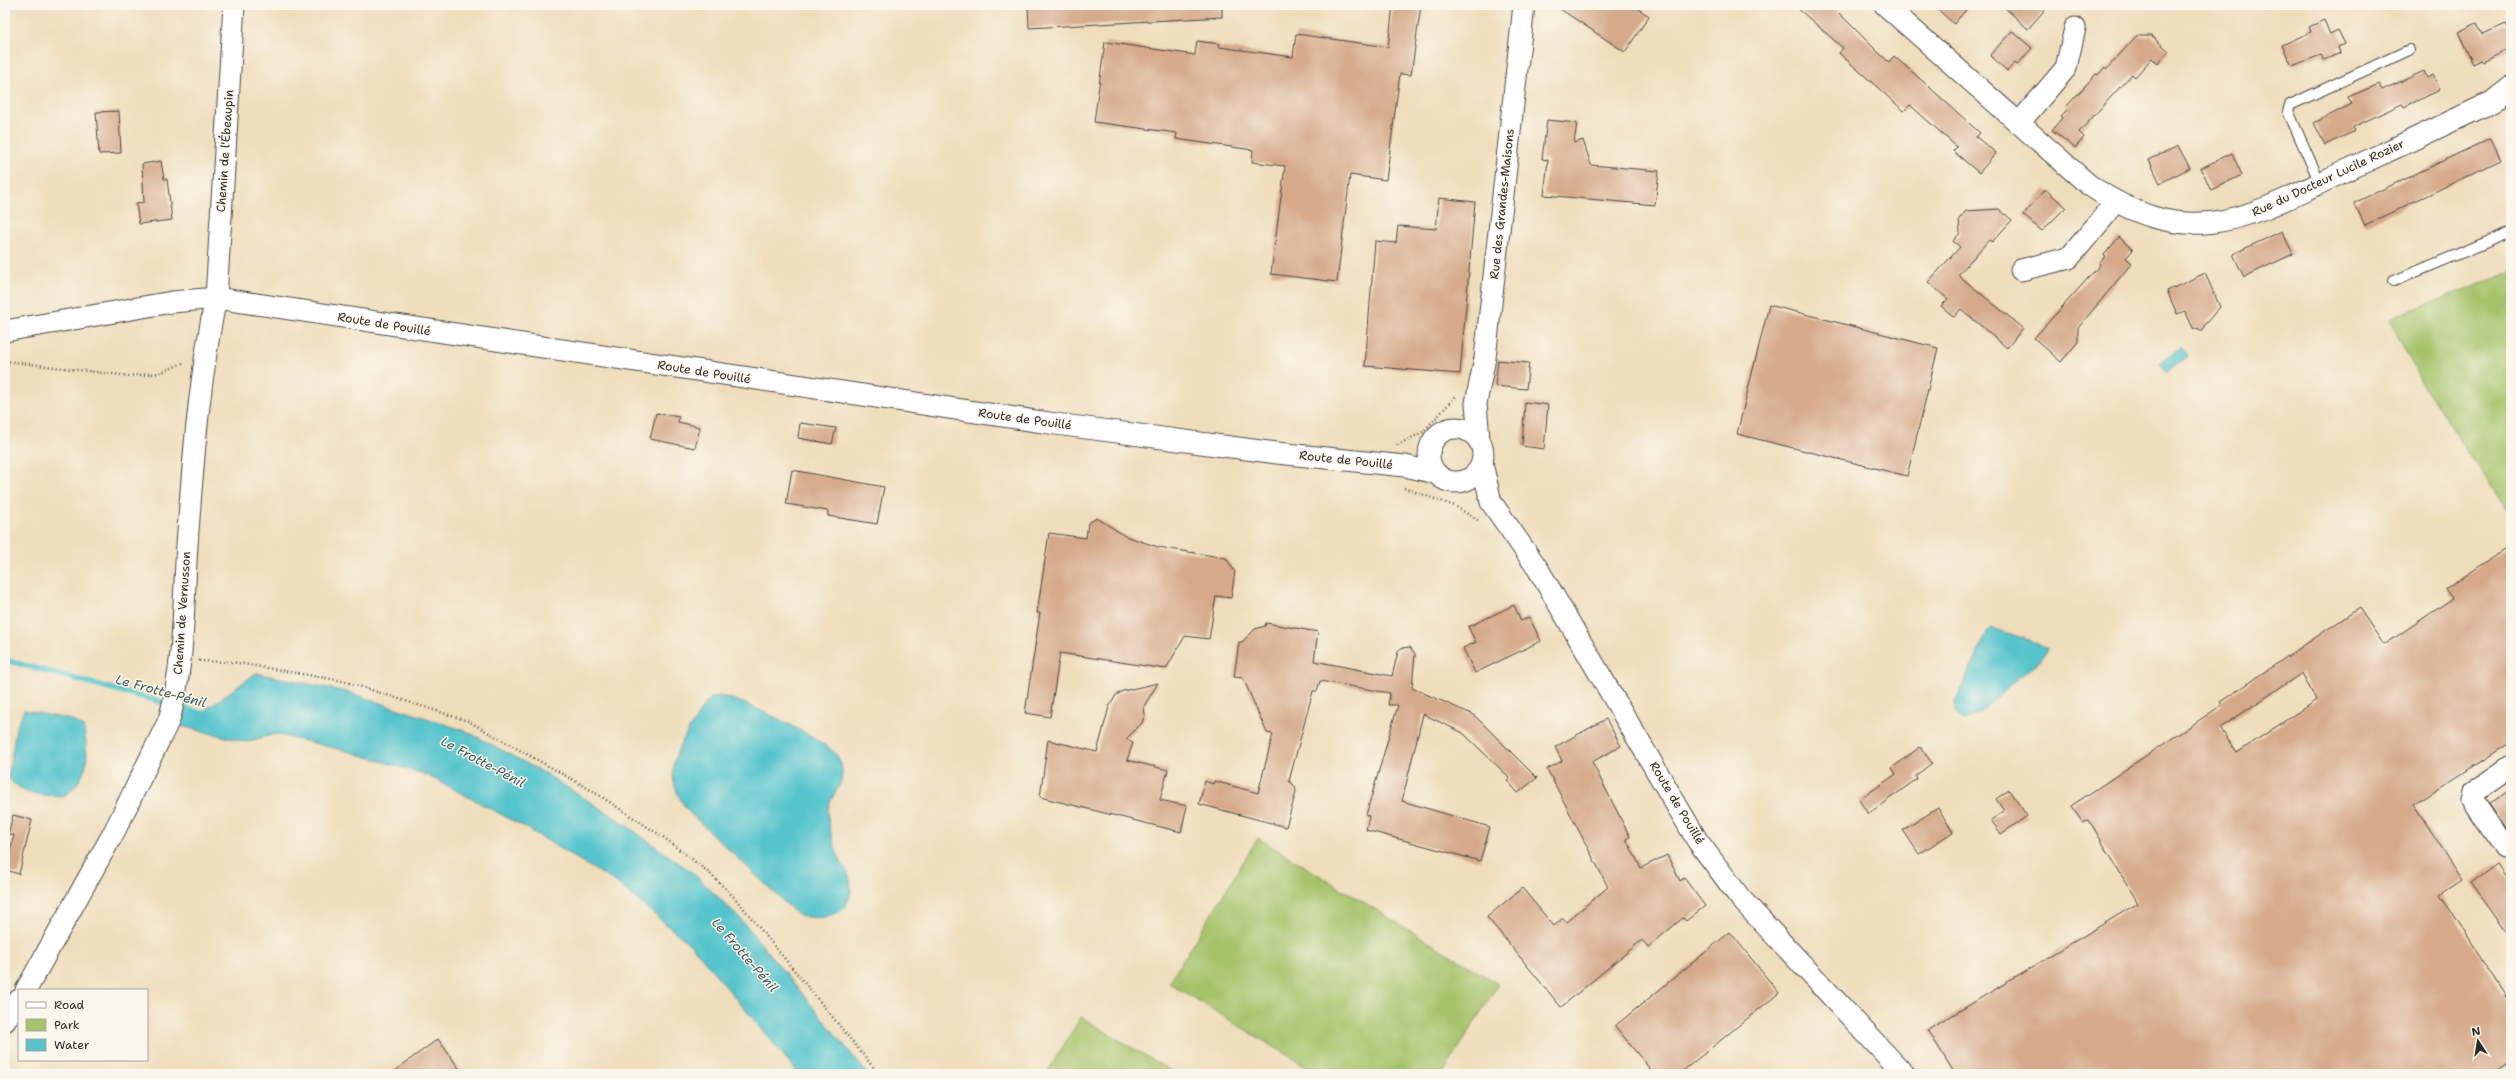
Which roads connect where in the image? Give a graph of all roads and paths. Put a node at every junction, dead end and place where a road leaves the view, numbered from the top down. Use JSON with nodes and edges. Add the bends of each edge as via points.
{"nodes":[{"id":1,"x":234,"y":5,"type":"edge"},
{"id":2,"x":1524,"y":5,"type":"edge"},
{"id":3,"x":1889,"y":6,"type":"edge"},
{"id":4,"x":2075,"y":28,"type":"dead end"},
{"id":5,"x":2409,"y":50,"type":"dead end"},
{"id":6,"x":2511,"y":89,"type":"edge"},
{"id":7,"x":2019,"y":123,"type":"junction"},
{"id":8,"x":2320,"y":183,"type":"junction"},
{"id":9,"x":2113,"y":201,"type":"junction"},
{"id":10,"x":2511,"y":232,"type":"edge"},
{"id":11,"x":2021,"y":270,"type":"dead end"},
{"id":12,"x":2394,"y":282,"type":"dead end"},
{"id":13,"x":216,"y":298,"type":"junction"},
{"id":14,"x":5,"y":331,"type":"edge"},
{"id":15,"x":206,"y":352,"type":"junction"},
{"id":16,"x":5,"y":361,"type":"edge"},
{"id":17,"x":1468,"y":396,"type":"junction"},
{"id":18,"x":1455,"y":427,"type":"junction"},
{"id":19,"x":1479,"y":439,"type":"junction"},
{"id":20,"x":1393,"y":446,"type":"dead end"},
{"id":21,"x":1429,"y":449,"type":"junction"},
{"id":22,"x":1482,"y":464,"type":"junction"},
{"id":23,"x":1405,"y":466,"type":"junction"},
{"id":24,"x":1436,"y":473,"type":"junction"},
{"id":25,"x":1458,"y":482,"type":"junction"},
{"id":26,"x":1401,"y":487,"type":"dead end"},
{"id":27,"x":1491,"y":502,"type":"junction"},
{"id":28,"x":1481,"y":523,"type":"dead end"},
{"id":29,"x":180,"y":660,"type":"junction"},
{"id":30,"x":2511,"y":766,"type":"edge"},
{"id":31,"x":2511,"y":852,"type":"edge"},
{"id":32,"x":27,"y":989,"type":"edge"},
{"id":33,"x":18,"y":1002,"type":"edge"},
{"id":34,"x":5,"y":1021,"type":"edge"},
{"id":35,"x":879,"y":1074,"type":"edge"},
{"id":36,"x":1904,"y":1074,"type":"edge"}],
"edges":[{"from":1,"to":13,"type":"street","name":"Chemin de l'Ébeaupin"},
{"from":2,"to":17,"type":"street","name":"Rue des Grandes-Maisons","via":[[1485,358]]},
{"from":3,"to":7,"type":"street","name":"Rue du Docteur Lucile Rozier"},
{"from":4,"to":7,"type":"street","via":[[2066,68]]},
{"from":5,"to":8,"type":"lane","via":[[2290,104],[2288,111]]},
{"from":6,"to":8,"type":"street","name":"Rue du Docteur Lucile Rozier","via":[[2492,102]]},
{"from":7,"to":9,"type":"street","name":"Rue du Docteur Lucile Rozier","via":[[2089,184]]},
{"from":8,"to":9,"type":"street","name":"Rue du Docteur Lucile Rozier","via":[[2237,220],[2204,223],[2172,222],[2137,212]]},
{"from":9,"to":11,"type":"street","via":[[2107,213],[2069,258]]},
{"from":10,"to":12,"type":"lane"},
{"from":13,"to":14,"type":"street","name":"Route de Pouillé","via":[[172,302]]},
{"from":13,"to":15,"type":"street","name":"Chemin de Vernusson"},
{"from":13,"to":23,"type":"street","name":"Route de Pouillé","via":[[1056,424],[1277,453]]},
{"from":15,"to":16,"type":"path","via":[[160,373],[129,376]]},
{"from":15,"to":29,"type":"street","name":"Chemin de Vernusson","via":[[196,430]]},
{"from":17,"to":18,"type":"street"},
{"from":17,"to":19,"type":"street"},
{"from":17,"to":20,"type":"path","via":[[1423,432]]},
{"from":18,"to":19,"type":"street","via":[[1464,428]]},
{"from":18,"to":21,"type":"street","via":[[1438,434]]},
{"from":19,"to":22,"type":"street","via":[[1483,447]]},
{"from":21,"to":23,"type":"street","name":"Route de Pouillé"},
{"from":21,"to":24,"type":"street","via":[[1429,458]]},
{"from":22,"to":25,"type":"street","via":[[1472,477]]},
{"from":22,"to":27,"type":"street","name":"Route de Pouillé"},
{"from":23,"to":24,"type":"street","name":"Route de Pouillé"},
{"from":24,"to":25,"type":"street","via":[[1442,478]]},
{"from":25,"to":27,"type":"street","name":"Route de Pouillé"},
{"from":26,"to":28,"type":"path","via":[[1455,506]]},
{"from":27,"to":36,"type":"street","name":"Route de Pouillé","via":[[1538,569],[1697,840],[1740,899]]},
{"from":29,"to":32,"type":"street","name":"Chemin de Vernusson","via":[[169,720],[114,832]]},
{"from":29,"to":35,"type":"path","via":[[232,662],[343,681],[468,721],[591,790],[663,837],[735,898]]},
{"from":30,"to":31,"type":"street","via":[[2475,791],[2473,801],[2504,847]]},
{"from":33,"to":34,"type":"street"}]}
